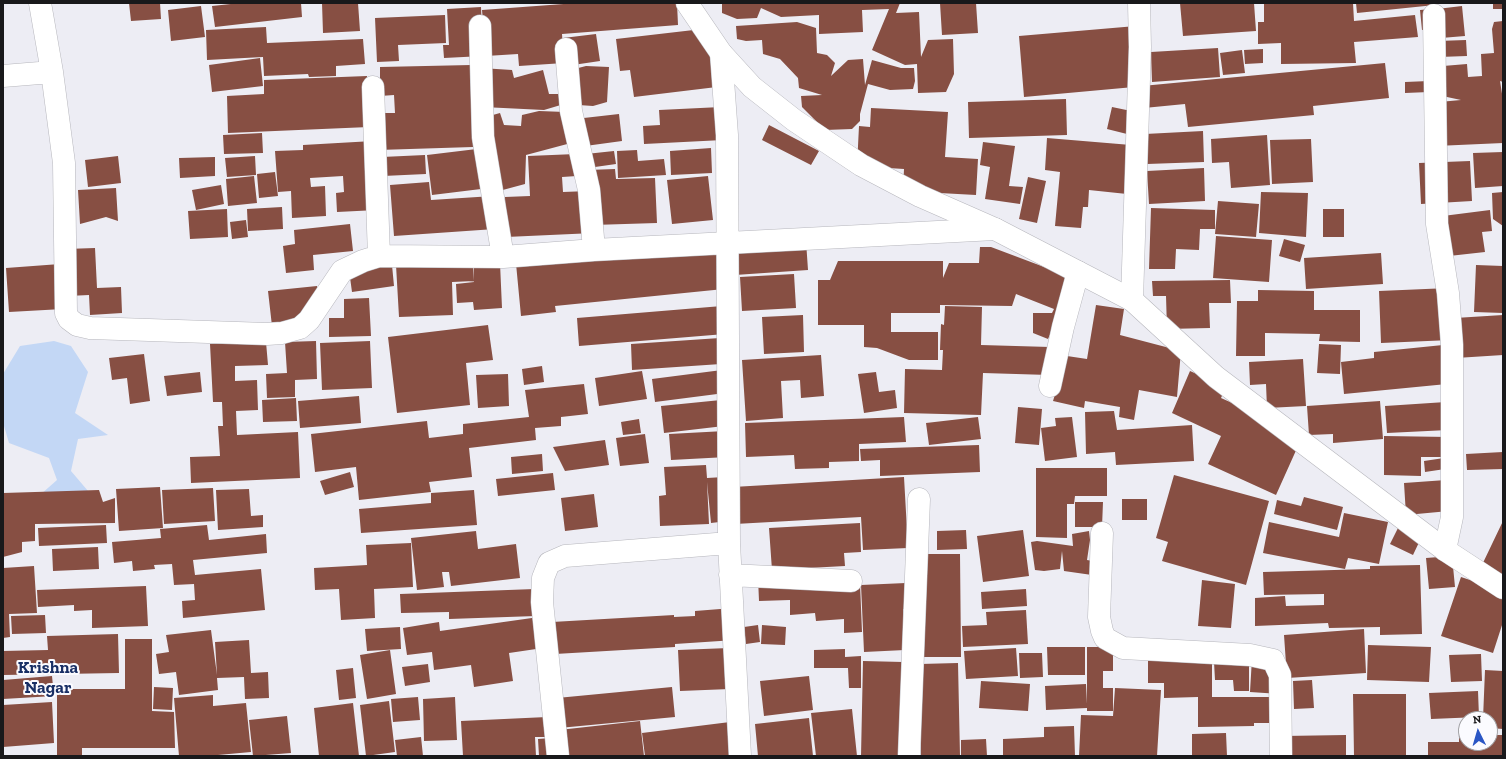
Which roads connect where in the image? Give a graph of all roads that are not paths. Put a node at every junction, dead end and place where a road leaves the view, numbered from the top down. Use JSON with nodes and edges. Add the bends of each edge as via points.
{"nodes":[{"id":1,"x":40,"y":3,"type":"edge"},
{"id":2,"x":1139,"y":3,"type":"edge"},
{"id":3,"x":693,"y":8,"type":"edge"},
{"id":4,"x":1434,"y":15,"type":"dead end"},
{"id":5,"x":480,"y":26,"type":"dead end"},
{"id":6,"x":566,"y":49,"type":"dead end"},
{"id":7,"x":721,"y":53,"type":"junction"},
{"id":8,"x":52,"y":72,"type":"junction"},
{"id":9,"x":3,"y":76,"type":"edge"},
{"id":10,"x":373,"y":88,"type":"dead end"},
{"id":11,"x":995,"y":229,"type":"junction"},
{"id":12,"x":728,"y":243,"type":"junction"},
{"id":13,"x":594,"y":250,"type":"junction"},
{"id":14,"x":379,"y":256,"type":"junction"},
{"id":15,"x":502,"y":257,"type":"junction"},
{"id":16,"x":1078,"y":272,"type":"junction"},
{"id":17,"x":1132,"y":300,"type":"junction"},
{"id":18,"x":1050,"y":386,"type":"dead end"},
{"id":19,"x":919,"y":499,"type":"dead end"},
{"id":20,"x":1102,"y":533,"type":"dead end"},
{"id":21,"x":729,"y":543,"type":"junction"},
{"id":22,"x":1445,"y":550,"type":"junction"},
{"id":23,"x":730,"y":575,"type":"junction"},
{"id":24,"x":851,"y":581,"type":"dead end"},
{"id":25,"x":1503,"y":588,"type":"edge"},
{"id":26,"x":558,"y":756,"type":"edge"},
{"id":27,"x":740,"y":756,"type":"edge"},
{"id":28,"x":908,"y":756,"type":"edge"},
{"id":29,"x":1281,"y":756,"type":"edge"}],
"edges":[{"from":1,"to":8,"type":"street"},
{"from":2,"to":17,"type":"street","via":[[1140,47]]},
{"from":3,"to":7,"type":"street"},
{"from":4,"to":22,"type":"street","via":[[1437,224],[1448,293],[1452,345],[1452,517]]},
{"from":5,"to":15,"type":"street","via":[[483,137]]},
{"from":6,"to":13,"type":"street","via":[[571,111],[589,190]]},
{"from":7,"to":11,"type":"street","via":[[771,104],[861,165],[920,196]]},
{"from":7,"to":12,"type":"street","via":[[727,135]]},
{"from":8,"to":9,"type":"street"},
{"from":8,"to":14,"type":"street","via":[[64,164],[66,313],[69,320],[77,325],[90,328],[282,333],[300,328],[309,320],[342,271],[363,260]]},
{"from":10,"to":14,"type":"street"},
{"from":11,"to":12,"type":"street"},
{"from":11,"to":16,"type":"street"},
{"from":12,"to":13,"type":"street"},
{"from":12,"to":21,"type":"street"},
{"from":13,"to":15,"type":"street"},
{"from":14,"to":15,"type":"street"},
{"from":16,"to":17,"type":"street"},
{"from":16,"to":18,"type":"street"},
{"from":17,"to":22,"type":"street","via":[[1216,377]]},
{"from":19,"to":28,"type":"street"},
{"from":20,"to":29,"type":"street","via":[[1099,617],[1105,638],[1123,648],[1250,655],[1273,660],[1280,675]]},
{"from":21,"to":23,"type":"street"},
{"from":21,"to":26,"type":"street","via":[[565,556],[549,563],[542,578],[542,602]]},
{"from":22,"to":25,"type":"street"},
{"from":23,"to":24,"type":"street"},
{"from":23,"to":27,"type":"street"}]}
